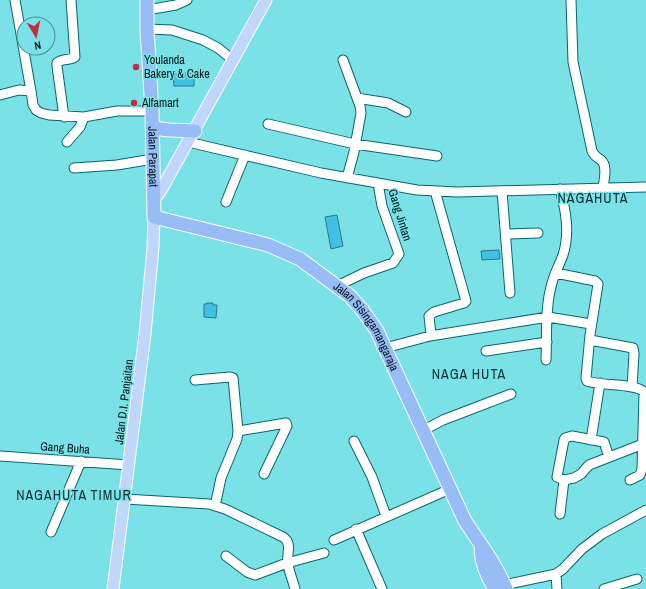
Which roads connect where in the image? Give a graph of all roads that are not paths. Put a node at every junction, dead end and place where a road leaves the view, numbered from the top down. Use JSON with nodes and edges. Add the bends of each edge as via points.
{"nodes":[{"id":1,"x":15,"y":0,"type":"edge"},
{"id":2,"x":71,"y":0,"type":"edge"},
{"id":3,"x":186,"y":0,"type":"edge"},
{"id":4,"x":266,"y":0,"type":"edge"},
{"id":5,"x":571,"y":0,"type":"edge"},
{"id":6,"x":147,"y":5,"type":"edge"},
{"id":7,"x":147,"y":29,"type":"junction"},
{"id":8,"x":233,"y":60,"type":"junction"},
{"id":9,"x":343,"y":60,"type":"dead end"},
{"id":10,"x":30,"y":91,"type":"junction"},
{"id":11,"x":0,"y":95,"type":"edge"},
{"id":12,"x":357,"y":98,"type":"junction"},
{"id":13,"x":152,"y":111,"type":"junction"},
{"id":14,"x":406,"y":112,"type":"dead end"},
{"id":15,"x":64,"y":117,"type":"junction"},
{"id":16,"x":84,"y":117,"type":"junction"},
{"id":17,"x":268,"y":124,"type":"dead end"},
{"id":18,"x":153,"y":128,"type":"junction"},
{"id":19,"x":195,"y":131,"type":"junction"},
{"id":20,"x":67,"y":142,"type":"dead end"},
{"id":21,"x":188,"y":142,"type":"junction"},
{"id":22,"x":355,"y":144,"type":"junction"},
{"id":23,"x":245,"y":156,"type":"junction"},
{"id":24,"x":437,"y":156,"type":"dead end"},
{"id":25,"x":153,"y":159,"type":"junction"},
{"id":26,"x":74,"y":168,"type":"dead end"},
{"id":27,"x":346,"y":178,"type":"junction"},
{"id":28,"x":378,"y":183,"type":"junction"},
{"id":29,"x":646,"y":187,"type":"edge"},
{"id":30,"x":603,"y":188,"type":"junction"},
{"id":31,"x":560,"y":189,"type":"junction"},
{"id":32,"x":435,"y":191,"type":"junction"},
{"id":33,"x":502,"y":191,"type":"junction"},
{"id":34,"x":154,"y":199,"type":"junction"},
{"id":35,"x":226,"y":202,"type":"dead end"},
{"id":36,"x":154,"y":217,"type":"junction"},
{"id":37,"x":538,"y":233,"type":"dead end"},
{"id":38,"x":506,"y":234,"type":"junction"},
{"id":39,"x":556,"y":273,"type":"junction"},
{"id":40,"x":337,"y":286,"type":"junction"},
{"id":41,"x":510,"y":292,"type":"dead end"},
{"id":42,"x":548,"y":317,"type":"junction"},
{"id":43,"x":592,"y":324,"type":"junction"},
{"id":44,"x":432,"y":335,"type":"junction"},
{"id":45,"x":590,"y":340,"type":"junction"},
{"id":46,"x":547,"y":342,"type":"junction"},
{"id":47,"x":386,"y":348,"type":"junction"},
{"id":48,"x":486,"y":351,"type":"dead end"},
{"id":49,"x":546,"y":360,"type":"dead end"},
{"id":50,"x":195,"y":380,"type":"dead end"},
{"id":51,"x":600,"y":383,"type":"junction"},
{"id":52,"x":632,"y":387,"type":"junction"},
{"id":53,"x":511,"y":394,"type":"dead end"},
{"id":54,"x":424,"y":430,"type":"junction"},
{"id":55,"x":238,"y":431,"type":"junction"},
{"id":56,"x":591,"y":440,"type":"junction"},
{"id":57,"x":354,"y":441,"type":"dead end"},
{"id":58,"x":643,"y":444,"type":"junction"},
{"id":59,"x":0,"y":456,"type":"edge"},
{"id":60,"x":609,"y":457,"type":"junction"},
{"id":61,"x":81,"y":461,"type":"junction"},
{"id":62,"x":129,"y":465,"type":"junction"},
{"id":63,"x":264,"y":474,"type":"dead end"},
{"id":64,"x":564,"y":480,"type":"junction"},
{"id":65,"x":630,"y":480,"type":"dead end"},
{"id":66,"x":450,"y":489,"type":"junction"},
{"id":67,"x":125,"y":499,"type":"junction"},
{"id":68,"x":215,"y":506,"type":"junction"},
{"id":69,"x":646,"y":510,"type":"edge"},
{"id":70,"x":560,"y":514,"type":"dead end"},
{"id":71,"x":386,"y":516,"type":"junction"},
{"id":72,"x":356,"y":529,"type":"junction"},
{"id":73,"x":51,"y":532,"type":"dead end"},
{"id":74,"x":334,"y":540,"type":"dead end"},
{"id":75,"x":324,"y":552,"type":"dead end"},
{"id":76,"x":226,"y":556,"type":"dead end"},
{"id":77,"x":287,"y":563,"type":"junction"},
{"id":78,"x":556,"y":574,"type":"junction"},
{"id":79,"x":637,"y":579,"type":"dead end"},
{"id":80,"x":502,"y":588,"type":"edge"},
{"id":81,"x":114,"y":589,"type":"edge"},
{"id":82,"x":295,"y":589,"type":"edge"},
{"id":83,"x":382,"y":589,"type":"edge"},
{"id":84,"x":557,"y":589,"type":"edge"},
{"id":85,"x":604,"y":589,"type":"edge"}],
"edges":[{"from":1,"to":10,"type":"street"},
{"from":2,"to":15,"type":"street","via":[[75,57],[57,63]]},
{"from":3,"to":6,"type":"street","via":[[176,5]]},
{"from":4,"to":8,"type":"main road"},
{"from":5,"to":30,"type":"street","via":[[574,69],[592,151],[604,166]]},
{"from":6,"to":7,"type":"highway","name":"Jalan Parapat"},
{"from":7,"to":8,"type":"street","via":[[172,30],[203,40]]},
{"from":7,"to":13,"type":"highway","name":"Jalan Parapat"},
{"from":8,"to":19,"type":"main road"},
{"from":9,"to":12,"type":"street"},
{"from":10,"to":11,"type":"street","via":[[18,90]]},
{"from":10,"to":15,"type":"street","via":[[36,110]]},
{"from":12,"to":14,"type":"street","via":[[388,103]]},
{"from":12,"to":22,"type":"street","via":[[361,113]]},
{"from":13,"to":16,"type":"street","via":[[117,111]]},
{"from":13,"to":18,"type":"highway","name":"Jalan Parapat"},
{"from":15,"to":16,"type":"street"},
{"from":16,"to":20,"type":"street","via":[[80,127]]},
{"from":17,"to":22,"type":"street"},
{"from":18,"to":19,"type":"highway"},
{"from":18,"to":25,"type":"highway","name":"Jalan Parapat"},
{"from":19,"to":21,"type":"main road"},
{"from":21,"to":23,"type":"street"},
{"from":21,"to":34,"type":"main road"},
{"from":22,"to":24,"type":"street"},
{"from":22,"to":27,"type":"street"},
{"from":23,"to":27,"type":"street"},
{"from":23,"to":35,"type":"street"},
{"from":25,"to":26,"type":"street"},
{"from":25,"to":34,"type":"highway","name":"Jalan Parapat"},
{"from":27,"to":28,"type":"street"},
{"from":28,"to":32,"type":"street"},
{"from":28,"to":40,"type":"street","name":"Gang Jintan","via":[[385,214],[399,254],[392,263]]},
{"from":29,"to":30,"type":"street"},
{"from":30,"to":31,"type":"street"},
{"from":31,"to":33,"type":"street"},
{"from":31,"to":39,"type":"street","via":[[567,225],[563,254]]},
{"from":32,"to":33,"type":"street"},
{"from":32,"to":44,"type":"street","via":[[466,301],[429,316]]},
{"from":33,"to":38,"type":"street"},
{"from":34,"to":36,"type":"highway","name":"Jalan Parapat"},
{"from":36,"to":40,"type":"highway","name":"Jalan Sisingamangaraja","via":[[268,245],[300,259]]},
{"from":36,"to":62,"type":"main road","name":"Jalan D.I. Panjaitan","via":[[145,334]]},
{"from":37,"to":38,"type":"street"},
{"from":38,"to":41,"type":"street"},
{"from":39,"to":42,"type":"street","via":[[551,286]]},
{"from":39,"to":43,"type":"street","via":[[597,282]]},
{"from":40,"to":47,"type":"highway","name":"Jalan Sisingamangaraja","via":[[363,311]]},
{"from":42,"to":43,"type":"street"},
{"from":42,"to":44,"type":"street"},
{"from":42,"to":46,"type":"street"},
{"from":43,"to":45,"type":"street"},
{"from":44,"to":47,"type":"street"},
{"from":45,"to":51,"type":"street","via":[[586,378],[589,382]]},
{"from":45,"to":52,"type":"street","via":[[632,348]]},
{"from":46,"to":48,"type":"street"},
{"from":46,"to":49,"type":"street"},
{"from":47,"to":54,"type":"highway","name":"Jalan Sisingamangaraja"},
{"from":50,"to":55,"type":"street","via":[[232,378]]},
{"from":51,"to":52,"type":"street"},
{"from":51,"to":56,"type":"street"},
{"from":52,"to":58,"type":"street","via":[[644,392]]},
{"from":53,"to":54,"type":"street"},
{"from":54,"to":66,"type":"highway","name":"Jalan Sisingamangaraja"},
{"from":55,"to":63,"type":"street","via":[[287,424]]},
{"from":55,"to":68,"type":"street","via":[[221,478]]},
{"from":56,"to":60,"type":"street","via":[[604,442]]},
{"from":56,"to":64,"type":"street","via":[[572,436],[565,438],[557,475],[558,479]]},
{"from":57,"to":71,"type":"street","via":[[372,477]]},
{"from":58,"to":60,"type":"street"},
{"from":58,"to":65,"type":"street","via":[[640,475]]},
{"from":59,"to":61,"type":"street","name":"Gang Buha"},
{"from":60,"to":64,"type":"street","via":[[589,465],[574,478]]},
{"from":61,"to":62,"type":"street","name":"Gang Buha"},
{"from":61,"to":73,"type":"street"},
{"from":62,"to":67,"type":"main road","name":"Jalan D.I. Panjaitan"},
{"from":64,"to":70,"type":"street"},
{"from":66,"to":71,"type":"street"},
{"from":66,"to":80,"type":"highway","name":"Jalan Sisingamangaraja","via":[[465,521],[488,554]]},
{"from":67,"to":68,"type":"street"},
{"from":67,"to":81,"type":"main road","name":"Jalan D.I. Panjaitan"},
{"from":68,"to":77,"type":"street","via":[[286,538],[289,546]]},
{"from":69,"to":78,"type":"street","via":[[602,534]]},
{"from":71,"to":72,"type":"street"},
{"from":72,"to":74,"type":"street"},
{"from":72,"to":83,"type":"street"},
{"from":75,"to":77,"type":"street"},
{"from":76,"to":77,"type":"street","via":[[251,574],[259,574]]},
{"from":77,"to":82,"type":"street"},
{"from":78,"to":80,"type":"street"},
{"from":78,"to":84,"type":"street"},
{"from":79,"to":85,"type":"street"}]}
